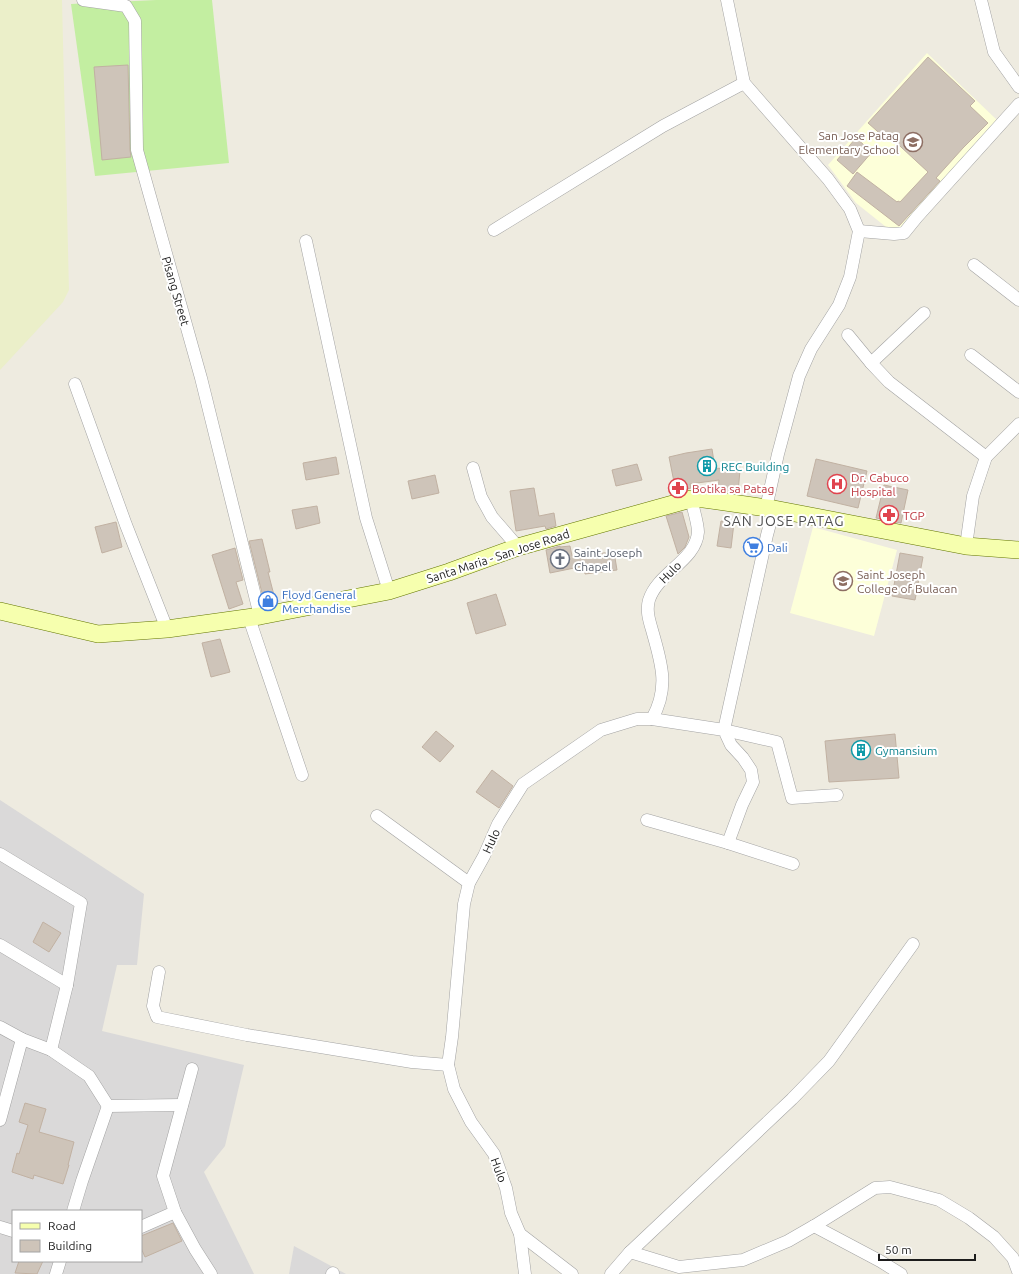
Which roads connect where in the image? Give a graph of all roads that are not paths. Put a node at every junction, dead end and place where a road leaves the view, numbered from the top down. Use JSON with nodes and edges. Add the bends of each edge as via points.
{"nodes":[{"id":1,"x":83,"y":0,"type":"edge"},
{"id":2,"x":727,"y":0,"type":"edge"},
{"id":3,"x":981,"y":0,"type":"edge"},
{"id":4,"x":744,"y":83,"type":"junction"},
{"id":5,"x":1019,"y":87,"type":"edge"},
{"id":6,"x":1019,"y":104,"type":"edge"},
{"id":7,"x":494,"y":230,"type":"dead end"},
{"id":8,"x":859,"y":231,"type":"junction"},
{"id":9,"x":306,"y":241,"type":"dead end"},
{"id":10,"x":974,"y":265,"type":"dead end"},
{"id":11,"x":1019,"y":300,"type":"edge"},
{"id":12,"x":924,"y":314,"type":"dead end"},
{"id":13,"x":848,"y":335,"type":"dead end"},
{"id":14,"x":970,"y":355,"type":"dead end"},
{"id":15,"x":871,"y":363,"type":"junction"},
{"id":16,"x":75,"y":384,"type":"dead end"},
{"id":17,"x":1019,"y":392,"type":"edge"},
{"id":18,"x":1019,"y":424,"type":"edge"},
{"id":19,"x":986,"y":457,"type":"junction"},
{"id":20,"x":473,"y":468,"type":"dead end"},
{"id":21,"x":691,"y":499,"type":"junction"},
{"id":22,"x":770,"y":509,"type":"junction"},
{"id":23,"x":966,"y":546,"type":"junction"},
{"id":24,"x":518,"y":547,"type":"junction"},
{"id":25,"x":1019,"y":550,"type":"edge"},
{"id":26,"x":389,"y":592,"type":"junction"},
{"id":27,"x":0,"y":611,"type":"edge"},
{"id":28,"x":254,"y":617,"type":"junction"},
{"id":29,"x":167,"y":629,"type":"junction"},
{"id":30,"x":652,"y":718,"type":"junction"},
{"id":31,"x":724,"y":730,"type":"junction"},
{"id":32,"x":302,"y":775,"type":"dead end"},
{"id":33,"x":837,"y":795,"type":"dead end"},
{"id":34,"x":376,"y":816,"type":"dead end"},
{"id":35,"x":646,"y":820,"type":"dead end"},
{"id":36,"x":728,"y":843,"type":"junction"},
{"id":37,"x":0,"y":854,"type":"edge"},
{"id":38,"x":793,"y":864,"type":"dead end"},
{"id":39,"x":469,"y":883,"type":"junction"},
{"id":40,"x":913,"y":944,"type":"dead end"},
{"id":41,"x":0,"y":946,"type":"edge"},
{"id":42,"x":159,"y":972,"type":"dead end"},
{"id":43,"x":66,"y":985,"type":"junction"},
{"id":44,"x":0,"y":1027,"type":"edge"},
{"id":45,"x":22,"y":1039,"type":"junction"},
{"id":46,"x":50,"y":1050,"type":"junction"},
{"id":47,"x":448,"y":1065,"type":"junction"},
{"id":48,"x":192,"y":1069,"type":"dead end"},
{"id":49,"x":182,"y":1105,"type":"junction"},
{"id":50,"x":108,"y":1106,"type":"junction"},
{"id":51,"x":0,"y":1120,"type":"edge"},
{"id":52,"x":73,"y":1210,"type":"edge"},
{"id":53,"x":175,"y":1212,"type":"junction"},
{"id":54,"x":0,"y":1226,"type":"edge"},
{"id":55,"x":814,"y":1226,"type":"junction"},
{"id":56,"x":142,"y":1227,"type":"edge"},
{"id":57,"x":12,"y":1231,"type":"edge"},
{"id":58,"x":520,"y":1234,"type":"junction"},
{"id":59,"x":630,"y":1252,"type":"junction"},
{"id":60,"x":211,"y":1274,"type":"edge"},
{"id":61,"x":525,"y":1274,"type":"edge"},
{"id":62,"x":572,"y":1274,"type":"edge"},
{"id":63,"x":611,"y":1274,"type":"edge"},
{"id":64,"x":901,"y":1274,"type":"edge"},
{"id":65,"x":1019,"y":1274,"type":"edge"}],
"edges":[{"from":1,"to":28,"type":"street","name":"Pisang Street","via":[[126,6],[135,21],[137,150],[201,378]]},
{"from":2,"to":4,"type":"street"},
{"from":3,"to":5,"type":"street","via":[[994,52]]},
{"from":4,"to":7,"type":"street","via":[[663,126]]},
{"from":4,"to":8,"type":"street","via":[[828,179],[850,208]]},
{"from":6,"to":8,"type":"street","via":[[904,233]]},
{"from":8,"to":22,"type":"street","via":[[850,276],[839,305],[811,349],[800,376],[778,454]]},
{"from":9,"to":26,"type":"street","via":[[366,518]]},
{"from":10,"to":11,"type":"street"},
{"from":12,"to":15,"type":"street"},
{"from":13,"to":15,"type":"street"},
{"from":14,"to":17,"type":"street"},
{"from":15,"to":19,"type":"street","via":[[889,382]]},
{"from":16,"to":29,"type":"street"},
{"from":18,"to":19,"type":"street"},
{"from":19,"to":23,"type":"street","via":[[973,496]]},
{"from":20,"to":24,"type":"street","via":[[481,497],[492,517]]},
{"from":21,"to":22,"type":"main road","name":"Santa Maria - San Jose Road"},
{"from":21,"to":24,"type":"main road","name":"Santa Maria - San Jose Road"},
{"from":21,"to":30,"type":"street","name":"Hulo","via":[[698,531],[693,546],[691,551],[659,581],[649,600],[647,611],[661,660],[663,682],[659,707]]},
{"from":22,"to":23,"type":"main road","name":"Santa Maria - San Jose Road"},
{"from":22,"to":31,"type":"street","via":[[750,619]]},
{"from":23,"to":25,"type":"main road","name":"Santa Maria - San Jose Road"},
{"from":24,"to":26,"type":"main road","name":"Santa Maria - San Jose Road"},
{"from":26,"to":28,"type":"main road","name":"Santa Maria - San Jose Road"},
{"from":27,"to":29,"type":"main road","name":"Santa Maria - San Jose Road","via":[[98,634]]},
{"from":28,"to":29,"type":"main road","name":"Santa Maria - San Jose Road"},
{"from":28,"to":32,"type":"street"},
{"from":30,"to":31,"type":"street"},
{"from":30,"to":39,"type":"street","name":"Hulo","via":[[637,719],[601,730],[523,784],[498,824]]},
{"from":31,"to":33,"type":"street","via":[[777,742],[792,798]]},
{"from":31,"to":36,"type":"street","via":[[731,745],[751,770],[753,782]]},
{"from":34,"to":39,"type":"street"},
{"from":35,"to":36,"type":"street"},
{"from":36,"to":38,"type":"street"},
{"from":37,"to":43,"type":"street","via":[[81,903]]},
{"from":39,"to":47,"type":"street","name":"Hulo","via":[[464,904]]},
{"from":40,"to":59,"type":"street","via":[[830,1061]]},
{"from":41,"to":43,"type":"street"},
{"from":42,"to":47,"type":"street","via":[[153,1006],[157,1017],[247,1035],[412,1062]]},
{"from":43,"to":46,"type":"street"},
{"from":44,"to":45,"type":"street"},
{"from":45,"to":46,"type":"street"},
{"from":45,"to":51,"type":"street"},
{"from":46,"to":50,"type":"street","via":[[89,1076]]},
{"from":47,"to":58,"type":"street","name":"Hulo","via":[[454,1089],[471,1122],[494,1154],[506,1188],[511,1213]]},
{"from":48,"to":49,"type":"street"},
{"from":49,"to":50,"type":"street"},
{"from":49,"to":53,"type":"street","via":[[164,1176]]},
{"from":50,"to":52,"type":"street"},
{"from":53,"to":56,"type":"street"},
{"from":53,"to":60,"type":"street"},
{"from":54,"to":57,"type":"street"},
{"from":55,"to":59,"type":"street","via":[[788,1241],[743,1260],[679,1267]]},
{"from":55,"to":64,"type":"street"},
{"from":55,"to":65,"type":"street","via":[[875,1188],[890,1187],[939,1200],[969,1218],[994,1237],[1013,1258]]},
{"from":58,"to":61,"type":"street","name":"Hulo"},
{"from":58,"to":62,"type":"street"},
{"from":59,"to":63,"type":"street"}]}
